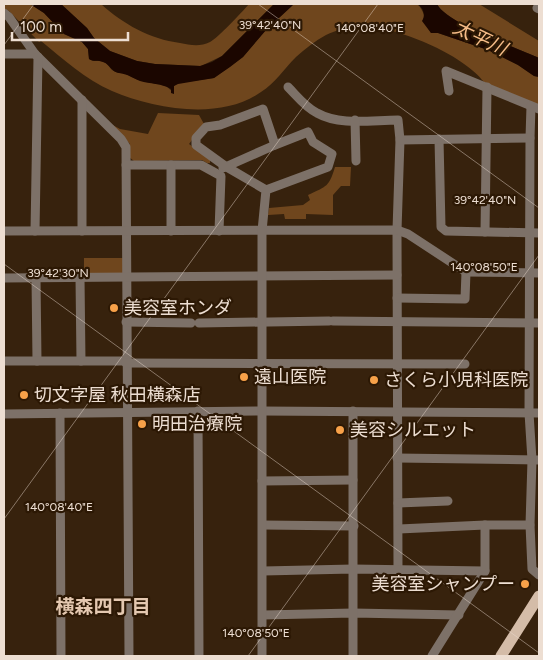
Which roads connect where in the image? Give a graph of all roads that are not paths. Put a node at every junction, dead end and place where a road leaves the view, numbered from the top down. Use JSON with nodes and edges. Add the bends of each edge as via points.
{"nodes":[{"id":1,"x":4,"y":14,"type":"edge"},
{"id":2,"x":4,"y":54,"type":"edge"},
{"id":3,"x":36,"y":56,"type":"junction"},
{"id":4,"x":288,"y":87,"type":"dead end"},
{"id":5,"x":487,"y":87,"type":"junction"},
{"id":6,"x":449,"y":91,"type":"dead end"},
{"id":7,"x":82,"y":100,"type":"junction"},
{"id":8,"x":535,"y":108,"type":"edge"},
{"id":9,"x":355,"y":120,"type":"junction"},
{"id":10,"x":487,"y":138,"type":"junction"},
{"id":11,"x":530,"y":138,"type":"junction"},
{"id":12,"x":439,"y":139,"type":"junction"},
{"id":13,"x":400,"y":140,"type":"junction"},
{"id":14,"x":275,"y":145,"type":"junction"},
{"id":15,"x":356,"y":161,"type":"dead end"},
{"id":16,"x":126,"y":165,"type":"junction"},
{"id":17,"x":171,"y":165,"type":"junction"},
{"id":18,"x":225,"y":166,"type":"junction"},
{"id":19,"x":216,"y":173,"type":"junction"},
{"id":20,"x":266,"y":190,"type":"junction"},
{"id":21,"x":397,"y":230,"type":"junction"},
{"id":22,"x":82,"y":231,"type":"junction"},
{"id":23,"x":126,"y":231,"type":"junction"},
{"id":24,"x":171,"y":231,"type":"junction"},
{"id":25,"x":219,"y":231,"type":"junction"},
{"id":26,"x":262,"y":231,"type":"junction"},
{"id":27,"x":4,"y":232,"type":"edge"},
{"id":28,"x":35,"y":232,"type":"junction"},
{"id":29,"x":485,"y":232,"type":"junction"},
{"id":30,"x":530,"y":233,"type":"junction"},
{"id":31,"x":539,"y":233,"type":"edge"},
{"id":32,"x":466,"y":272,"type":"junction"},
{"id":33,"x":530,"y":273,"type":"junction"},
{"id":34,"x":539,"y":273,"type":"edge"},
{"id":35,"x":262,"y":276,"type":"junction"},
{"id":36,"x":397,"y":276,"type":"junction"},
{"id":37,"x":126,"y":277,"type":"junction"},
{"id":38,"x":4,"y":278,"type":"edge"},
{"id":39,"x":36,"y":278,"type":"junction"},
{"id":40,"x":80,"y":278,"type":"junction"},
{"id":41,"x":397,"y":298,"type":"junction"},
{"id":42,"x":397,"y":320,"type":"junction"},
{"id":43,"x":126,"y":322,"type":"junction"},
{"id":44,"x":262,"y":322,"type":"junction"},
{"id":45,"x":539,"y":322,"type":"edge"},
{"id":46,"x":529,"y":323,"type":"junction"},
{"id":47,"x":37,"y":361,"type":"junction"},
{"id":48,"x":82,"y":361,"type":"junction"},
{"id":49,"x":4,"y":362,"type":"edge"},
{"id":50,"x":126,"y":362,"type":"junction"},
{"id":51,"x":262,"y":363,"type":"junction"},
{"id":52,"x":398,"y":364,"type":"junction"},
{"id":53,"x":465,"y":364,"type":"dead end"},
{"id":54,"x":198,"y":411,"type":"junction"},
{"id":55,"x":262,"y":411,"type":"junction"},
{"id":56,"x":353,"y":411,"type":"junction"},
{"id":57,"x":127,"y":412,"type":"junction"},
{"id":58,"x":398,"y":412,"type":"junction"},
{"id":59,"x":60,"y":413,"type":"junction"},
{"id":60,"x":529,"y":413,"type":"junction"},
{"id":61,"x":539,"y":413,"type":"edge"},
{"id":62,"x":4,"y":414,"type":"edge"},
{"id":63,"x":397,"y":458,"type":"junction"},
{"id":64,"x":536,"y":460,"type":"edge"},
{"id":65,"x":262,"y":480,"type":"junction"},
{"id":66,"x":353,"y":480,"type":"junction"},
{"id":67,"x":448,"y":501,"type":"dead end"},
{"id":68,"x":398,"y":503,"type":"junction"},
{"id":69,"x":263,"y":525,"type":"junction"},
{"id":70,"x":486,"y":525,"type":"junction"},
{"id":71,"x":530,"y":525,"type":"junction"},
{"id":72,"x":354,"y":526,"type":"junction"},
{"id":73,"x":399,"y":529,"type":"junction"},
{"id":74,"x":353,"y":570,"type":"junction"},
{"id":75,"x":398,"y":570,"type":"junction"},
{"id":76,"x":263,"y":571,"type":"junction"},
{"id":77,"x":485,"y":571,"type":"junction"},
{"id":78,"x":539,"y":575,"type":"edge"},
{"id":79,"x":539,"y":596,"type":"edge"},
{"id":80,"x":353,"y":613,"type":"junction"},
{"id":81,"x":263,"y":615,"type":"junction"},
{"id":82,"x":459,"y":615,"type":"junction"},
{"id":83,"x":61,"y":656,"type":"edge"},
{"id":84,"x":129,"y":656,"type":"edge"},
{"id":85,"x":198,"y":656,"type":"edge"},
{"id":86,"x":262,"y":656,"type":"edge"},
{"id":87,"x":353,"y":656,"type":"edge"},
{"id":88,"x":432,"y":656,"type":"edge"},
{"id":89,"x":501,"y":656,"type":"edge"}],
"edges":[{"from":1,"to":3,"type":"street"},
{"from":2,"to":3,"type":"street"},
{"from":3,"to":7,"type":"street"},
{"from":3,"to":28,"type":"street"},
{"from":4,"to":9,"type":"street","via":[[316,113],[334,119]]},
{"from":5,"to":6,"type":"street","via":[[446,71]]},
{"from":5,"to":8,"type":"street"},
{"from":5,"to":10,"type":"street"},
{"from":7,"to":16,"type":"street","via":[[124,142]]},
{"from":7,"to":22,"type":"street"},
{"from":8,"to":11,"type":"street"},
{"from":9,"to":13,"type":"street","via":[[398,120]]},
{"from":9,"to":15,"type":"street"},
{"from":10,"to":11,"type":"street"},
{"from":10,"to":12,"type":"street"},
{"from":10,"to":29,"type":"street"},
{"from":11,"to":30,"type":"street"},
{"from":12,"to":13,"type":"street"},
{"from":12,"to":29,"type":"street","via":[[441,227]]},
{"from":13,"to":21,"type":"street"},
{"from":14,"to":18,"type":"street"},
{"from":14,"to":18,"type":"street","via":[[263,109],[206,127],[196,138],[196,145]]},
{"from":14,"to":20,"type":"street","via":[[308,132],[313,142],[332,154],[328,167]]},
{"from":16,"to":17,"type":"street"},
{"from":16,"to":23,"type":"street"},
{"from":17,"to":19,"type":"street","via":[[201,165]]},
{"from":17,"to":24,"type":"street"},
{"from":18,"to":19,"type":"street"},
{"from":18,"to":20,"type":"street"},
{"from":19,"to":25,"type":"street","via":[[221,176]]},
{"from":20,"to":26,"type":"street"},
{"from":21,"to":26,"type":"street"},
{"from":21,"to":32,"type":"street"},
{"from":21,"to":36,"type":"street"},
{"from":22,"to":23,"type":"street"},
{"from":22,"to":28,"type":"street"},
{"from":23,"to":24,"type":"street"},
{"from":23,"to":37,"type":"street"},
{"from":24,"to":25,"type":"street"},
{"from":25,"to":26,"type":"street"},
{"from":26,"to":35,"type":"street"},
{"from":27,"to":28,"type":"street"},
{"from":29,"to":30,"type":"street"},
{"from":30,"to":31,"type":"street"},
{"from":30,"to":33,"type":"street"},
{"from":32,"to":33,"type":"street"},
{"from":32,"to":41,"type":"street","via":[[465,299]]},
{"from":33,"to":34,"type":"street"},
{"from":33,"to":46,"type":"street"},
{"from":35,"to":36,"type":"street"},
{"from":35,"to":37,"type":"street"},
{"from":35,"to":44,"type":"street"},
{"from":36,"to":41,"type":"street"},
{"from":37,"to":40,"type":"street"},
{"from":37,"to":43,"type":"street"},
{"from":38,"to":39,"type":"street"},
{"from":39,"to":40,"type":"street"},
{"from":39,"to":47,"type":"street"},
{"from":40,"to":48,"type":"street"},
{"from":41,"to":42,"type":"street"},
{"from":42,"to":44,"type":"street"},
{"from":42,"to":46,"type":"street"},
{"from":42,"to":52,"type":"street"},
{"from":43,"to":44,"type":"street"},
{"from":43,"to":50,"type":"street"},
{"from":44,"to":51,"type":"street"},
{"from":45,"to":46,"type":"street"},
{"from":46,"to":60,"type":"street"},
{"from":47,"to":48,"type":"street"},
{"from":47,"to":49,"type":"street"},
{"from":48,"to":50,"type":"street"},
{"from":50,"to":51,"type":"street"},
{"from":50,"to":57,"type":"street"},
{"from":51,"to":52,"type":"street"},
{"from":51,"to":55,"type":"street"},
{"from":52,"to":53,"type":"street"},
{"from":52,"to":58,"type":"street"},
{"from":54,"to":55,"type":"street"},
{"from":54,"to":57,"type":"street"},
{"from":54,"to":85,"type":"street"},
{"from":55,"to":56,"type":"street"},
{"from":55,"to":65,"type":"street"},
{"from":56,"to":58,"type":"street"},
{"from":56,"to":66,"type":"street"},
{"from":57,"to":59,"type":"street"},
{"from":57,"to":84,"type":"street"},
{"from":58,"to":60,"type":"street"},
{"from":58,"to":63,"type":"street"},
{"from":59,"to":62,"type":"street"},
{"from":59,"to":83,"type":"street"},
{"from":60,"to":61,"type":"street"},
{"from":60,"to":64,"type":"street"},
{"from":63,"to":64,"type":"street"},
{"from":63,"to":68,"type":"street"},
{"from":64,"to":71,"type":"street"},
{"from":65,"to":66,"type":"street"},
{"from":65,"to":69,"type":"street"},
{"from":66,"to":72,"type":"street"},
{"from":67,"to":68,"type":"street"},
{"from":68,"to":73,"type":"street"},
{"from":69,"to":72,"type":"street"},
{"from":69,"to":76,"type":"street"},
{"from":70,"to":71,"type":"street"},
{"from":70,"to":73,"type":"street"},
{"from":70,"to":77,"type":"street"},
{"from":71,"to":78,"type":"street","via":[[532,570]]},
{"from":72,"to":74,"type":"street"},
{"from":73,"to":75,"type":"street"},
{"from":74,"to":75,"type":"street"},
{"from":74,"to":76,"type":"street"},
{"from":74,"to":80,"type":"street"},
{"from":75,"to":77,"type":"street"},
{"from":76,"to":81,"type":"street"},
{"from":77,"to":82,"type":"street"},
{"from":79,"to":89,"type":"main road"},
{"from":80,"to":81,"type":"street"},
{"from":80,"to":82,"type":"street"},
{"from":80,"to":87,"type":"street"},
{"from":81,"to":86,"type":"street"},
{"from":82,"to":88,"type":"street"}]}
